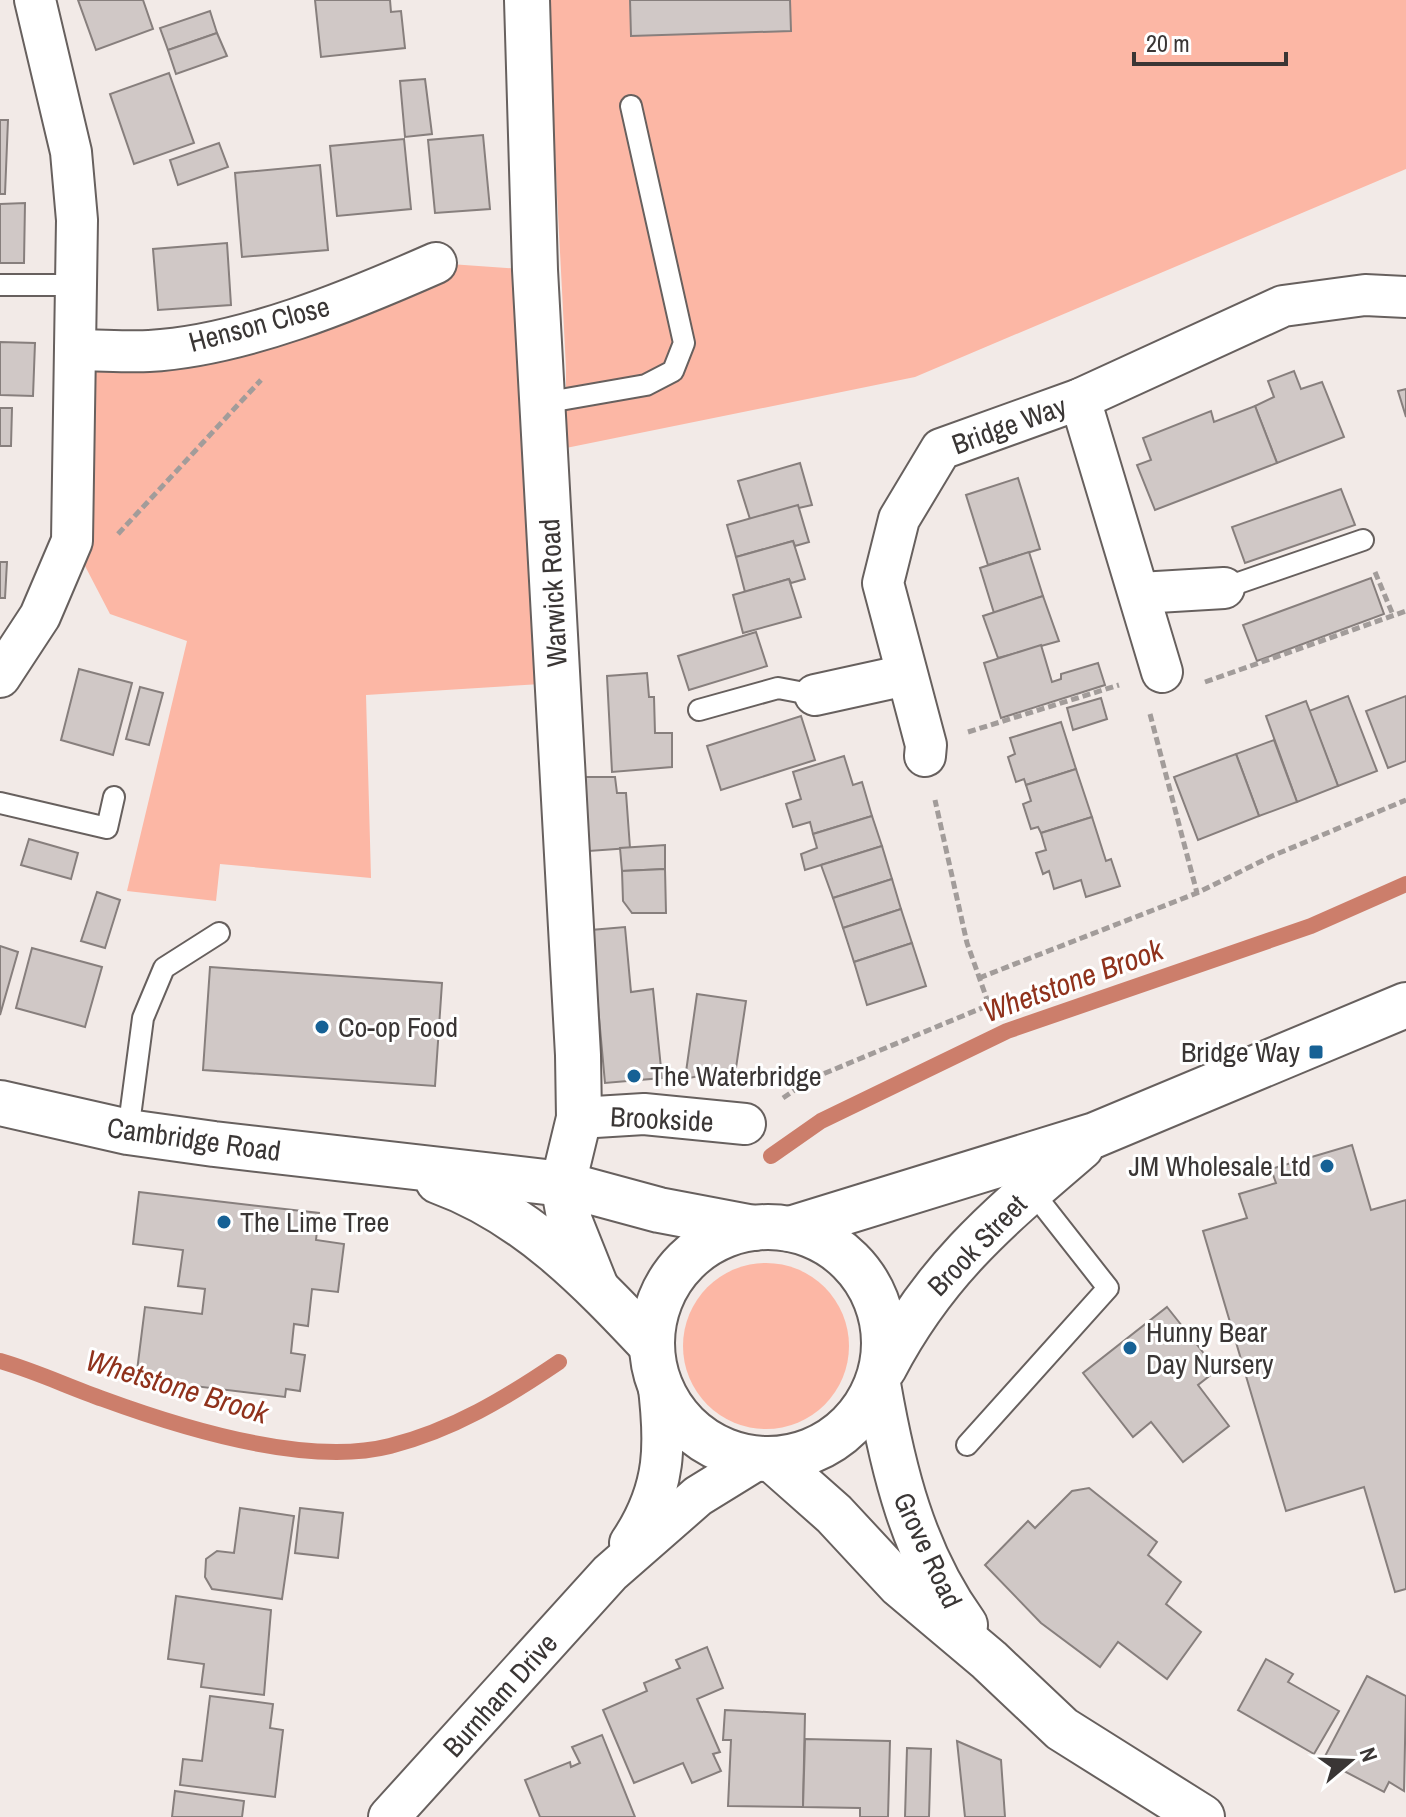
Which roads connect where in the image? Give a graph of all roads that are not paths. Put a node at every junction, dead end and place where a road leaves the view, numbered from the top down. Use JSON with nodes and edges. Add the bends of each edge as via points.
{"nodes":[{"id":1,"x":35,"y":0,"type":"edge"},
{"id":2,"x":527,"y":0,"type":"edge"},
{"id":3,"x":631,"y":106,"type":"dead end"},
{"id":4,"x":436,"y":263,"type":"dead end"},
{"id":5,"x":0,"y":285,"type":"edge"},
{"id":6,"x":76,"y":285,"type":"junction"},
{"id":7,"x":1406,"y":297,"type":"edge"},
{"id":8,"x":75,"y":350,"type":"junction"},
{"id":9,"x":1080,"y":399,"type":"junction"},
{"id":10,"x":543,"y":403,"type":"junction"},
{"id":11,"x":1363,"y":540,"type":"road end"},
{"id":12,"x":1224,"y":588,"type":"joint"},
{"id":13,"x":1140,"y":593,"type":"junction"},
{"id":14,"x":906,"y":675,"type":"junction"},
{"id":15,"x":0,"y":677,"type":"edge"},
{"id":16,"x":1176,"y":680,"type":"road end"},
{"id":17,"x":815,"y":695,"type":"joint"},
{"id":18,"x":699,"y":710,"type":"dead end"},
{"id":19,"x":926,"y":750,"type":"road end"},
{"id":20,"x":114,"y":797,"type":"dead end"},
{"id":21,"x":0,"y":803,"type":"edge"},
{"id":22,"x":219,"y":933,"type":"dead end"},
{"id":23,"x":1406,"y":1005,"type":"edge"},
{"id":24,"x":0,"y":1103,"type":"edge"},
{"id":25,"x":579,"y":1118,"type":"junction"},
{"id":26,"x":745,"y":1124,"type":"road end"},
{"id":27,"x":128,"y":1132,"type":"junction"},
{"id":28,"x":1095,"y":1135,"type":"junction"},
{"id":29,"x":391,"y":1163,"type":"junction"},
{"id":30,"x":563,"y":1184,"type":"junction"},
{"id":31,"x":1031,"y":1190,"type":"junction"},
{"id":32,"x":772,"y":1228,"type":"junction"},
{"id":33,"x":596,"y":1287,"type":"junction"},
{"id":34,"x":655,"y":1363,"type":"junction"},
{"id":35,"x":879,"y":1379,"type":"junction"},
{"id":36,"x":967,"y":1445,"type":"dead end"},
{"id":37,"x":765,"y":1460,"type":"junction"},
{"id":38,"x":610,"y":1573,"type":"junction"},
{"id":39,"x":989,"y":1660,"type":"junction"},
{"id":40,"x":389,"y":1817,"type":"edge"},
{"id":41,"x":1202,"y":1817,"type":"edge"}],
"edges":[{"from":1,"to":6,"type":"street","via":[[71,152]]},
{"from":2,"to":10,"type":"street","name":"Warwick Road"},
{"from":3,"to":10,"type":"lane","via":[[684,343],[673,371],[646,385]]},
{"from":4,"to":8,"type":"street","name":"Henson Close","via":[[368,293],[246,334],[151,351]]},
{"from":5,"to":6,"type":"lane"},
{"from":6,"to":8,"type":"street"},
{"from":7,"to":9,"type":"street","name":"Bridge Way","via":[[1365,295],[1283,306]]},
{"from":8,"to":15,"type":"street","via":[[72,541],[40,616]]},
{"from":9,"to":13,"type":"street","name":"Bridge Way"},
{"from":9,"to":14,"type":"street","name":"Bridge Way","via":[[941,449],[899,519],[883,583]]},
{"from":10,"to":25,"type":"street","name":"Warwick Road"},
{"from":11,"to":12,"type":"lane"},
{"from":12,"to":13,"type":"street"},
{"from":13,"to":16,"type":"street","name":"Bridge Way"},
{"from":14,"to":17,"type":"street"},
{"from":14,"to":19,"type":"street","name":"Bridge Way"},
{"from":17,"to":18,"type":"lane","via":[[778,688]]},
{"from":20,"to":21,"type":"lane","via":[[107,828]]},
{"from":22,"to":27,"type":"lane","via":[[164,968],[143,1018]]},
{"from":23,"to":28,"type":"street","name":"Brook Street"},
{"from":24,"to":27,"type":"street","name":"Cambridge Road"},
{"from":25,"to":26,"type":"street","name":"Brookside","via":[[644,1114]]},
{"from":25,"to":30,"type":"street","name":"Warwick Road"},
{"from":27,"to":29,"type":"street","name":"Cambridge Road"},
{"from":28,"to":31,"type":"street","name":"Brook Street"},
{"from":28,"to":32,"type":"street","name":"Brook Street"},
{"from":29,"to":30,"type":"street","name":"Cambridge Road"},
{"from":29,"to":33,"type":"street","name":"Cambridge Road","via":[[466,1191],[511,1217]]},
{"from":30,"to":32,"type":"street","name":"Cambridge Road","via":[[659,1210]]},
{"from":30,"to":33,"type":"street","via":[[570,1222]]},
{"from":31,"to":35,"type":"street","name":"Brook Street","via":[[954,1262],[903,1330]]},
{"from":31,"to":36,"type":"lane","via":[[1108,1288]]},
{"from":32,"to":34,"type":"street","via":[[722,1237],[670,1280],[656,1312]]},
{"from":32,"to":35,"type":"street","via":[[826,1242],[856,1266],[875,1298],[885,1335]]},
{"from":33,"to":34,"type":"street","name":"Cambridge Road"},
{"from":34,"to":37,"type":"street","via":[[673,1410],[696,1434],[725,1451]]},
{"from":34,"to":38,"type":"street","name":"Burnham Drive","via":[[665,1443],[657,1490],[639,1530]]},
{"from":35,"to":37,"type":"street","via":[[861,1414],[836,1438],[806,1453]]},
{"from":35,"to":39,"type":"street","name":"Grove Road","via":[[897,1482],[913,1528],[950,1603]]},
{"from":37,"to":38,"type":"street","name":"Burnham Drive","via":[[690,1503]]},
{"from":37,"to":39,"type":"street","name":"Grove Road","via":[[834,1514],[900,1585]]},
{"from":38,"to":40,"type":"street","name":"Burnham Drive"},
{"from":39,"to":41,"type":"street","name":"Grove Road","via":[[1062,1729]]}]}
